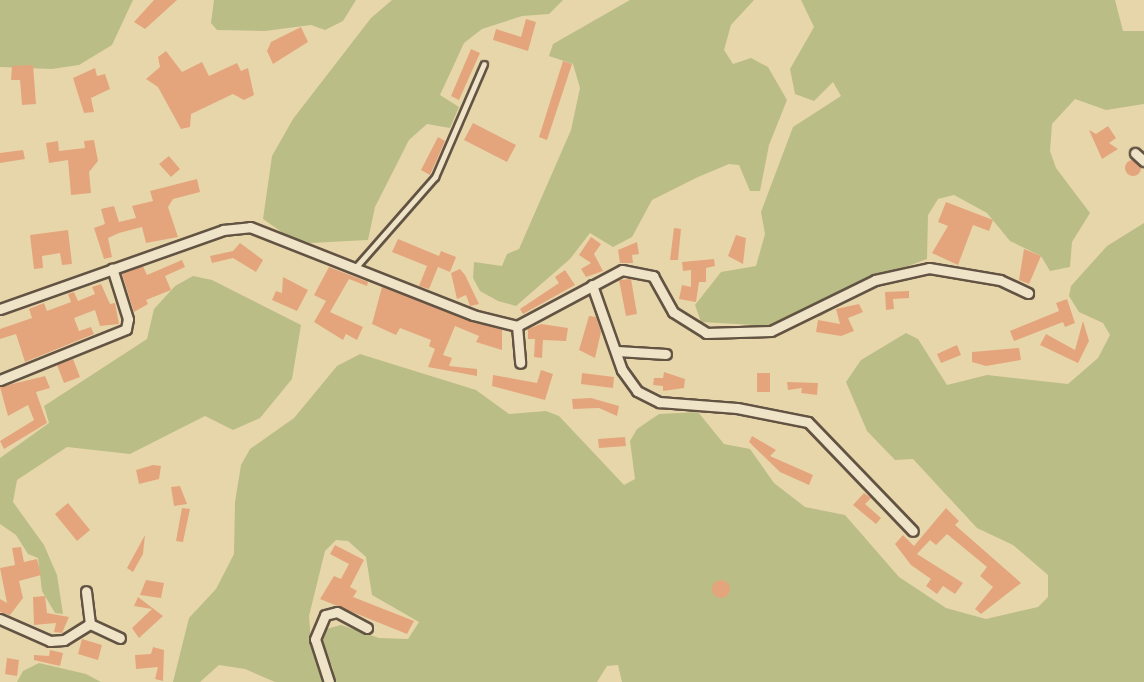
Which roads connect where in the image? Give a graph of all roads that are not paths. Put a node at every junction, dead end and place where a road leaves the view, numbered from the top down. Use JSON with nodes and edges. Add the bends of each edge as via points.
{"nodes":[{"id":1,"x":484,"y":64,"type":"dead end"},
{"id":2,"x":112,"y":268,"type":"junction"},
{"id":3,"x":354,"y":269,"type":"junction"},
{"id":4,"x":592,"y":285,"type":"junction"},
{"id":5,"x":1028,"y":293,"type":"dead end"},
{"id":6,"x":0,"y":309,"type":"edge"},
{"id":7,"x":517,"y":326,"type":"junction"},
{"id":8,"x":617,"y":351,"type":"junction"},
{"id":9,"x":666,"y":354,"type":"dead end"},
{"id":10,"x":520,"y":363,"type":"dead end"},
{"id":11,"x":0,"y":380,"type":"edge"},
{"id":12,"x":913,"y":531,"type":"dead end"},
{"id":13,"x":86,"y":591,"type":"dead end"},
{"id":14,"x":0,"y":619,"type":"edge"},
{"id":15,"x":90,"y":624,"type":"junction"},
{"id":16,"x":367,"y":628,"type":"dead end"},
{"id":17,"x":120,"y":638,"type":"dead end"},
{"id":18,"x":329,"y":682,"type":"edge"}],
"edges":[{"from":1,"to":3,"type":"lane","via":[[435,177]]},
{"from":2,"to":3,"type":"street","via":[[223,230],[250,227]]},
{"from":2,"to":6,"type":"street"},
{"from":2,"to":11,"type":"street","via":[[126,329]]},
{"from":3,"to":7,"type":"street","via":[[473,315]]},
{"from":4,"to":5,"type":"street","via":[[622,270],[645,271],[660,285],[673,312],[692,328],[727,333],[771,331],[875,280],[929,268],[1000,280]]},
{"from":4,"to":7,"type":"street"},
{"from":4,"to":8,"type":"street"},
{"from":7,"to":10,"type":"street"},
{"from":8,"to":9,"type":"street"},
{"from":8,"to":12,"type":"street","via":[[637,391],[659,402],[737,408],[808,422]]},
{"from":13,"to":15,"type":"street"},
{"from":14,"to":15,"type":"street","via":[[50,641],[72,637]]},
{"from":15,"to":17,"type":"street"},
{"from":16,"to":18,"type":"street","via":[[337,612],[325,615],[315,639]]}]}
